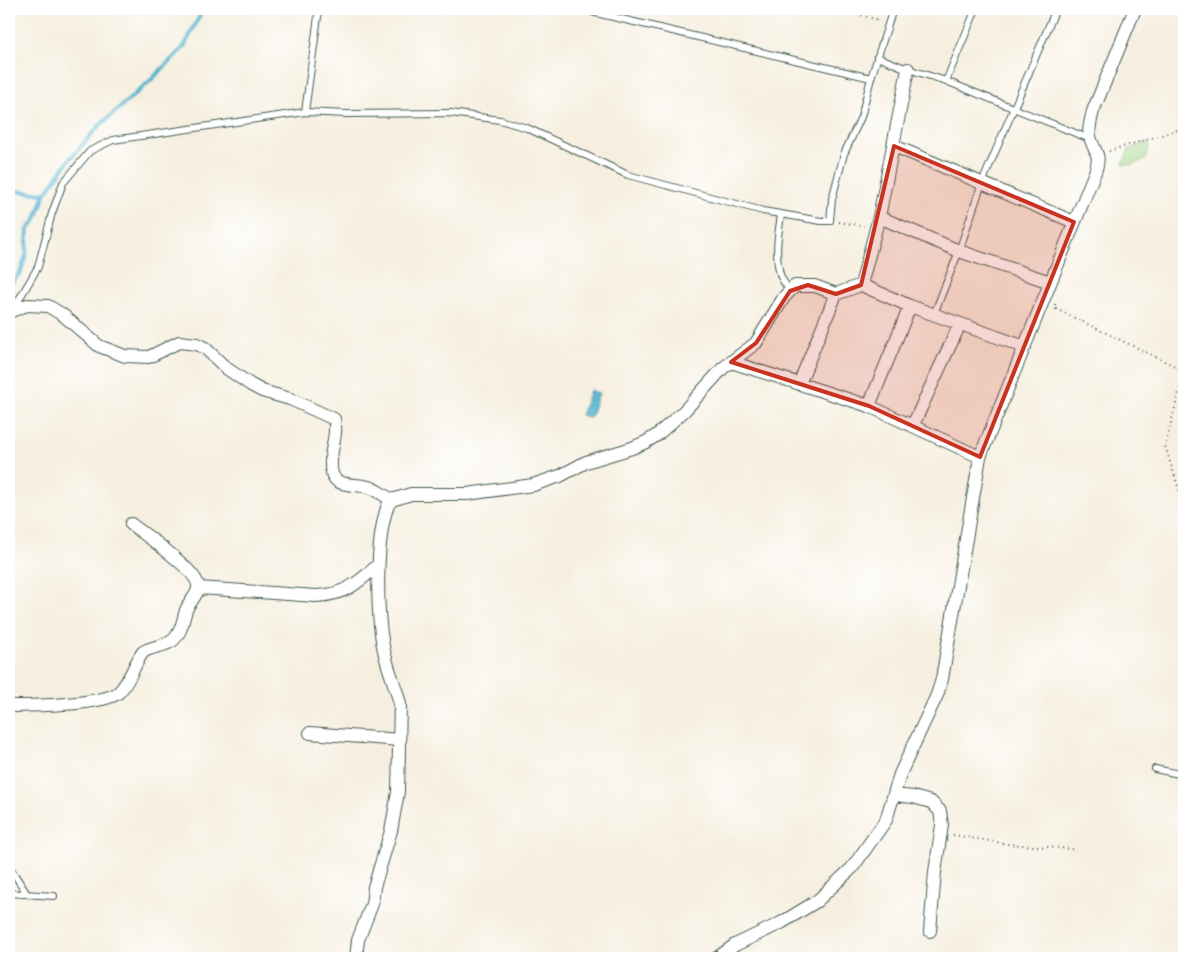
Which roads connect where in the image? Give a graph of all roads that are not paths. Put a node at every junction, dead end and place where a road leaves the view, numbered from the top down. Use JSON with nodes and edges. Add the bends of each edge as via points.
{"nodes":[{"id":1,"x":319,"y":9,"type":"edge"},
{"id":2,"x":893,"y":9,"type":"edge"},
{"id":3,"x":976,"y":9,"type":"edge"},
{"id":4,"x":1056,"y":9,"type":"edge"},
{"id":5,"x":1135,"y":9,"type":"edge"},
{"id":6,"x":592,"y":12,"type":"dead end"},
{"id":7,"x":877,"y":57,"type":"junction"},
{"id":8,"x":908,"y":69,"type":"junction"},
{"id":9,"x":871,"y":78,"type":"junction"},
{"id":10,"x":946,"y":82,"type":"junction"},
{"id":11,"x":1014,"y":109,"type":"junction"},
{"id":12,"x":305,"y":112,"type":"junction"},
{"id":13,"x":1090,"y":139,"type":"junction"},
{"id":14,"x":894,"y":146,"type":"junction"},
{"id":15,"x":982,"y":183,"type":"junction"},
{"id":16,"x":781,"y":215,"type":"junction"},
{"id":17,"x":878,"y":222,"type":"junction"},
{"id":18,"x":1074,"y":222,"type":"junction"},
{"id":19,"x":959,"y":251,"type":"junction"},
{"id":20,"x":1050,"y":282,"type":"junction"},
{"id":21,"x":861,"y":285,"type":"junction"},
{"id":22,"x":790,"y":291,"type":"junction"},
{"id":23,"x":836,"y":294,"type":"junction"},
{"id":24,"x":910,"y":306,"type":"junction"},
{"id":25,"x":11,"y":310,"type":"edge"},
{"id":26,"x":934,"y":314,"type":"junction"},
{"id":27,"x":960,"y":324,"type":"junction"},
{"id":28,"x":1025,"y":346,"type":"junction"},
{"id":29,"x":731,"y":362,"type":"junction"},
{"id":30,"x":799,"y":384,"type":"junction"},
{"id":31,"x":869,"y":406,"type":"junction"},
{"id":32,"x":913,"y":425,"type":"junction"},
{"id":33,"x":980,"y":457,"type":"junction"},
{"id":34,"x":392,"y":500,"type":"junction"},
{"id":35,"x":130,"y":524,"type":"dead end"},
{"id":36,"x":378,"y":565,"type":"junction"},
{"id":37,"x":198,"y":588,"type":"junction"},
{"id":38,"x":9,"y":706,"type":"edge"},
{"id":39,"x":310,"y":733,"type":"dead end"},
{"id":40,"x":400,"y":740,"type":"junction"},
{"id":41,"x":1155,"y":769,"type":"dead end"},
{"id":42,"x":1184,"y":775,"type":"edge"},
{"id":43,"x":894,"y":795,"type":"junction"},
{"id":44,"x":9,"y":866,"type":"edge"},
{"id":45,"x":9,"y":893,"type":"edge"},
{"id":46,"x":27,"y":894,"type":"junction"},
{"id":47,"x":54,"y":896,"type":"dead end"},
{"id":48,"x":930,"y":931,"type":"dead end"},
{"id":49,"x":356,"y":958,"type":"edge"},
{"id":50,"x":717,"y":958,"type":"edge"}],
"edges":[{"from":1,"to":12,"type":"lane"},
{"from":2,"to":7,"type":"lane"},
{"from":3,"to":10,"type":"lane"},
{"from":4,"to":11,"type":"lane"},
{"from":5,"to":13,"type":"street","via":[[1093,111]]},
{"from":6,"to":9,"type":"lane"},
{"from":7,"to":8,"type":"lane"},
{"from":7,"to":9,"type":"lane"},
{"from":8,"to":10,"type":"lane"},
{"from":8,"to":14,"type":"street"},
{"from":9,"to":16,"type":"lane","via":[[861,117],[844,154],[832,199],[830,221]]},
{"from":10,"to":11,"type":"lane"},
{"from":11,"to":13,"type":"lane"},
{"from":11,"to":15,"type":"lane"},
{"from":12,"to":16,"type":"lane","via":[[452,113],[500,120],[527,128],[628,175]]},
{"from":12,"to":25,"type":"lane","via":[[114,140],[90,151],[63,184],[38,267]]},
{"from":13,"to":18,"type":"street","via":[[1098,154],[1095,172]]},
{"from":14,"to":15,"type":"street"},
{"from":14,"to":17,"type":"street"},
{"from":15,"to":18,"type":"street"},
{"from":15,"to":19,"type":"lane"},
{"from":16,"to":22,"type":"lane","via":[[778,258],[781,277]]},
{"from":17,"to":19,"type":"street"},
{"from":17,"to":21,"type":"street"},
{"from":18,"to":20,"type":"street"},
{"from":19,"to":20,"type":"street"},
{"from":19,"to":26,"type":"lane"},
{"from":20,"to":28,"type":"street"},
{"from":21,"to":23,"type":"street"},
{"from":21,"to":24,"type":"street"},
{"from":22,"to":23,"type":"street","via":[[795,286],[808,285]]},
{"from":22,"to":29,"type":"street","via":[[756,343]]},
{"from":23,"to":30,"type":"street"},
{"from":24,"to":26,"type":"street"},
{"from":24,"to":31,"type":"street"},
{"from":25,"to":34,"type":"street","via":[[27,305],[48,306],[99,346],[125,356],[149,357],[179,342],[197,344],[251,385],[334,419],[336,436],[330,473],[333,478],[347,485],[371,488]]},
{"from":26,"to":27,"type":"street"},
{"from":27,"to":28,"type":"street"},
{"from":27,"to":32,"type":"street"},
{"from":28,"to":33,"type":"street"},
{"from":29,"to":30,"type":"street"},
{"from":29,"to":34,"type":"street","via":[[662,431],[632,448],[586,462],[533,485],[468,494],[406,494]]},
{"from":30,"to":31,"type":"street"},
{"from":31,"to":32,"type":"street"},
{"from":32,"to":33,"type":"street"},
{"from":33,"to":43,"type":"street","via":[[942,679],[896,783]]},
{"from":34,"to":36,"type":"street","via":[[385,514]]},
{"from":35,"to":37,"type":"street","via":[[186,567],[195,576]]},
{"from":36,"to":37,"type":"street","via":[[357,584],[330,596]]},
{"from":36,"to":40,"type":"street","via":[[380,633],[400,704]]},
{"from":37,"to":38,"type":"street","via":[[177,635],[169,642],[143,652],[118,692],[90,701]]},
{"from":39,"to":40,"type":"street"},
{"from":40,"to":49,"type":"street","via":[[398,792],[391,831],[372,904],[358,940]]},
{"from":41,"to":42,"type":"lane"},
{"from":43,"to":48,"type":"street","via":[[931,802],[940,811],[942,825],[934,872]]},
{"from":43,"to":50,"type":"street","via":[[886,820],[852,868],[817,901]]},
{"from":44,"to":46,"type":"lane"},
{"from":45,"to":46,"type":"lane"},
{"from":46,"to":47,"type":"lane"}]}
